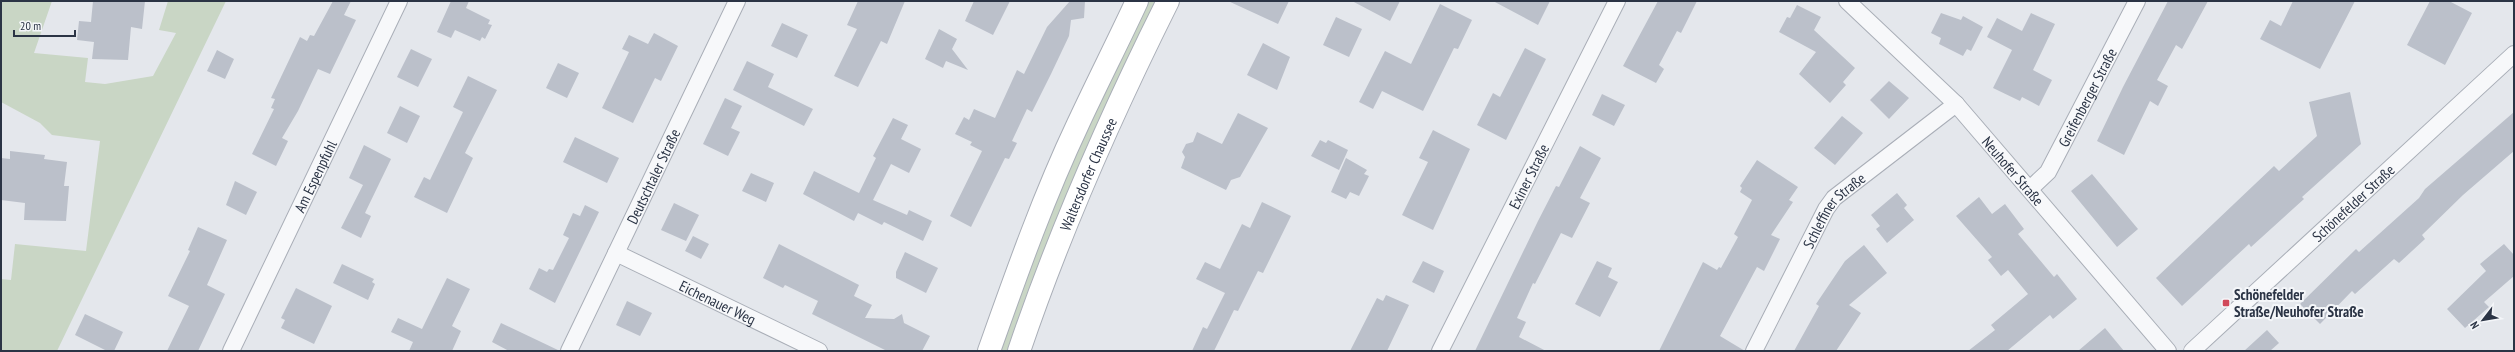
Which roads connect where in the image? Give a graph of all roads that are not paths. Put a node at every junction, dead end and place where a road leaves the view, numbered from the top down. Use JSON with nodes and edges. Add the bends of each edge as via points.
{"nodes":[{"id":1,"x":399,"y":1,"type":"edge"},
{"id":2,"x":738,"y":1,"type":"edge"},
{"id":3,"x":1138,"y":1,"type":"edge"},
{"id":4,"x":1168,"y":1,"type":"edge"},
{"id":5,"x":1617,"y":1,"type":"edge"},
{"id":6,"x":2137,"y":1,"type":"edge"},
{"id":7,"x":1850,"y":2,"type":"edge"},
{"id":8,"x":2514,"y":54,"type":"edge"},
{"id":9,"x":1956,"y":104,"type":"junction"},
{"id":10,"x":2030,"y":189,"type":"junction"},
{"id":11,"x":616,"y":253,"type":"junction"},
{"id":12,"x":231,"y":351,"type":"edge"},
{"id":13,"x":569,"y":351,"type":"edge"},
{"id":14,"x":819,"y":351,"type":"edge"},
{"id":15,"x":989,"y":351,"type":"edge"},
{"id":16,"x":1019,"y":351,"type":"edge"},
{"id":17,"x":1440,"y":351,"type":"edge"},
{"id":18,"x":1754,"y":351,"type":"edge"},
{"id":19,"x":2168,"y":351,"type":"edge"},
{"id":20,"x":2192,"y":351,"type":"edge"}],
"edges":[{"from":1,"to":12,"type":"street","name":"Am Espenpfuhl"},
{"from":2,"to":11,"type":"street","name":"Deutschtaler Straße"},
{"from":3,"to":15,"type":"main road","name":"Waltersdorfer Chaussee","via":[[1077,125],[1029,240]]},
{"from":4,"to":16,"type":"main road","name":"Waltersdorfer Chaussee","via":[[1081,185]]},
{"from":5,"to":17,"type":"street","name":"Exiner Straße"},
{"from":6,"to":10,"type":"street","name":"Greifenberger Straße","via":[[2048,172]]},
{"from":7,"to":9,"type":"street","name":"Neuhofer Straße"},
{"from":8,"to":20,"type":"street","name":"Schönefelder Straße"},
{"from":9,"to":10,"type":"street","name":"Neuhofer Straße"},
{"from":9,"to":18,"type":"street","name":"Schleffiner Straße","via":[[1834,198]]},
{"from":10,"to":19,"type":"street","name":"Neuhofer Straße"},
{"from":11,"to":13,"type":"street","name":"Deutschtaler Straße"},
{"from":11,"to":14,"type":"street","name":"Eichenauer Weg"}]}
